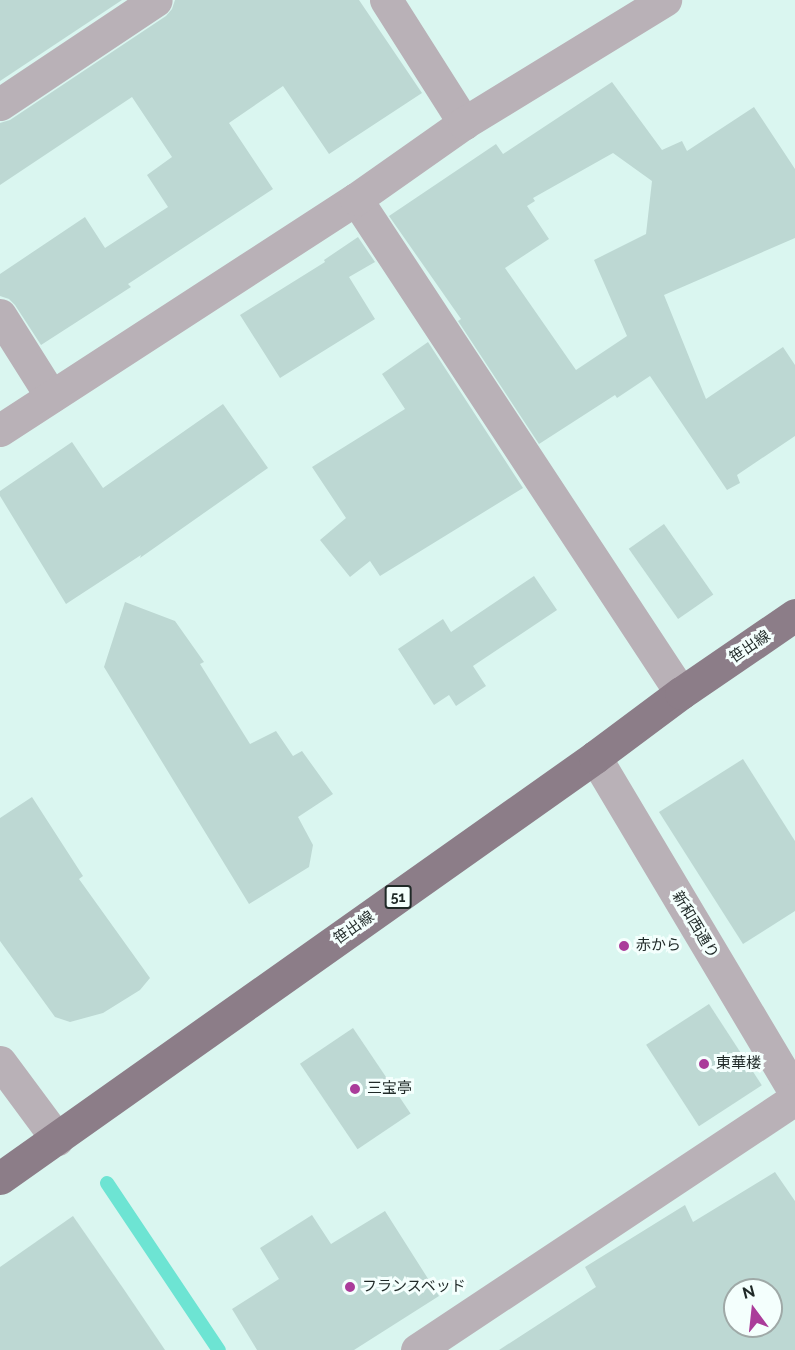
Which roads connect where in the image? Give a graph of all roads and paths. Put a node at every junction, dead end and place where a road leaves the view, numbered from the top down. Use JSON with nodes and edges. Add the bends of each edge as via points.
{"nodes":[{"id":1,"x":156,"y":0,"type":"edge"},
{"id":2,"x":386,"y":0,"type":"edge"},
{"id":3,"x":665,"y":0,"type":"edge"},
{"id":4,"x":0,"y":104,"type":"edge"},
{"id":5,"x":465,"y":123,"type":"junction"},
{"id":6,"x":356,"y":199,"type":"junction"},
{"id":7,"x":0,"y":315,"type":"edge"},
{"id":8,"x":51,"y":396,"type":"junction"},
{"id":9,"x":0,"y":430,"type":"edge"},
{"id":10,"x":795,"y":615,"type":"edge"},
{"id":11,"x":681,"y":693,"type":"junction"},
{"id":12,"x":596,"y":757,"type":"junction"},
{"id":13,"x":0,"y":1062,"type":"edge"},
{"id":14,"x":795,"y":1094,"type":"edge"},
{"id":15,"x":795,"y":1099,"type":"edge"},
{"id":16,"x":57,"y":1139,"type":"junction"},
{"id":17,"x":0,"y":1178,"type":"edge"},
{"id":18,"x":417,"y":1350,"type":"edge"}],
"edges":[{"from":1,"to":4,"type":"street"},
{"from":2,"to":5,"type":"street"},
{"from":3,"to":5,"type":"street"},
{"from":5,"to":6,"type":"street"},
{"from":6,"to":8,"type":"street"},
{"from":6,"to":11,"type":"street"},
{"from":7,"to":8,"type":"street"},
{"from":8,"to":9,"type":"street"},
{"from":10,"to":11,"type":"main road","name":"笹出線","number":"51"},
{"from":11,"to":12,"type":"main road","name":"笹出線","number":"51"},
{"from":12,"to":14,"type":"street","name":"新和西通り"},
{"from":12,"to":16,"type":"main road","name":"笹出線","number":"51"},
{"from":13,"to":16,"type":"street"},
{"from":15,"to":18,"type":"street"},
{"from":16,"to":17,"type":"main road","name":"笹出線","number":"51"}]}
